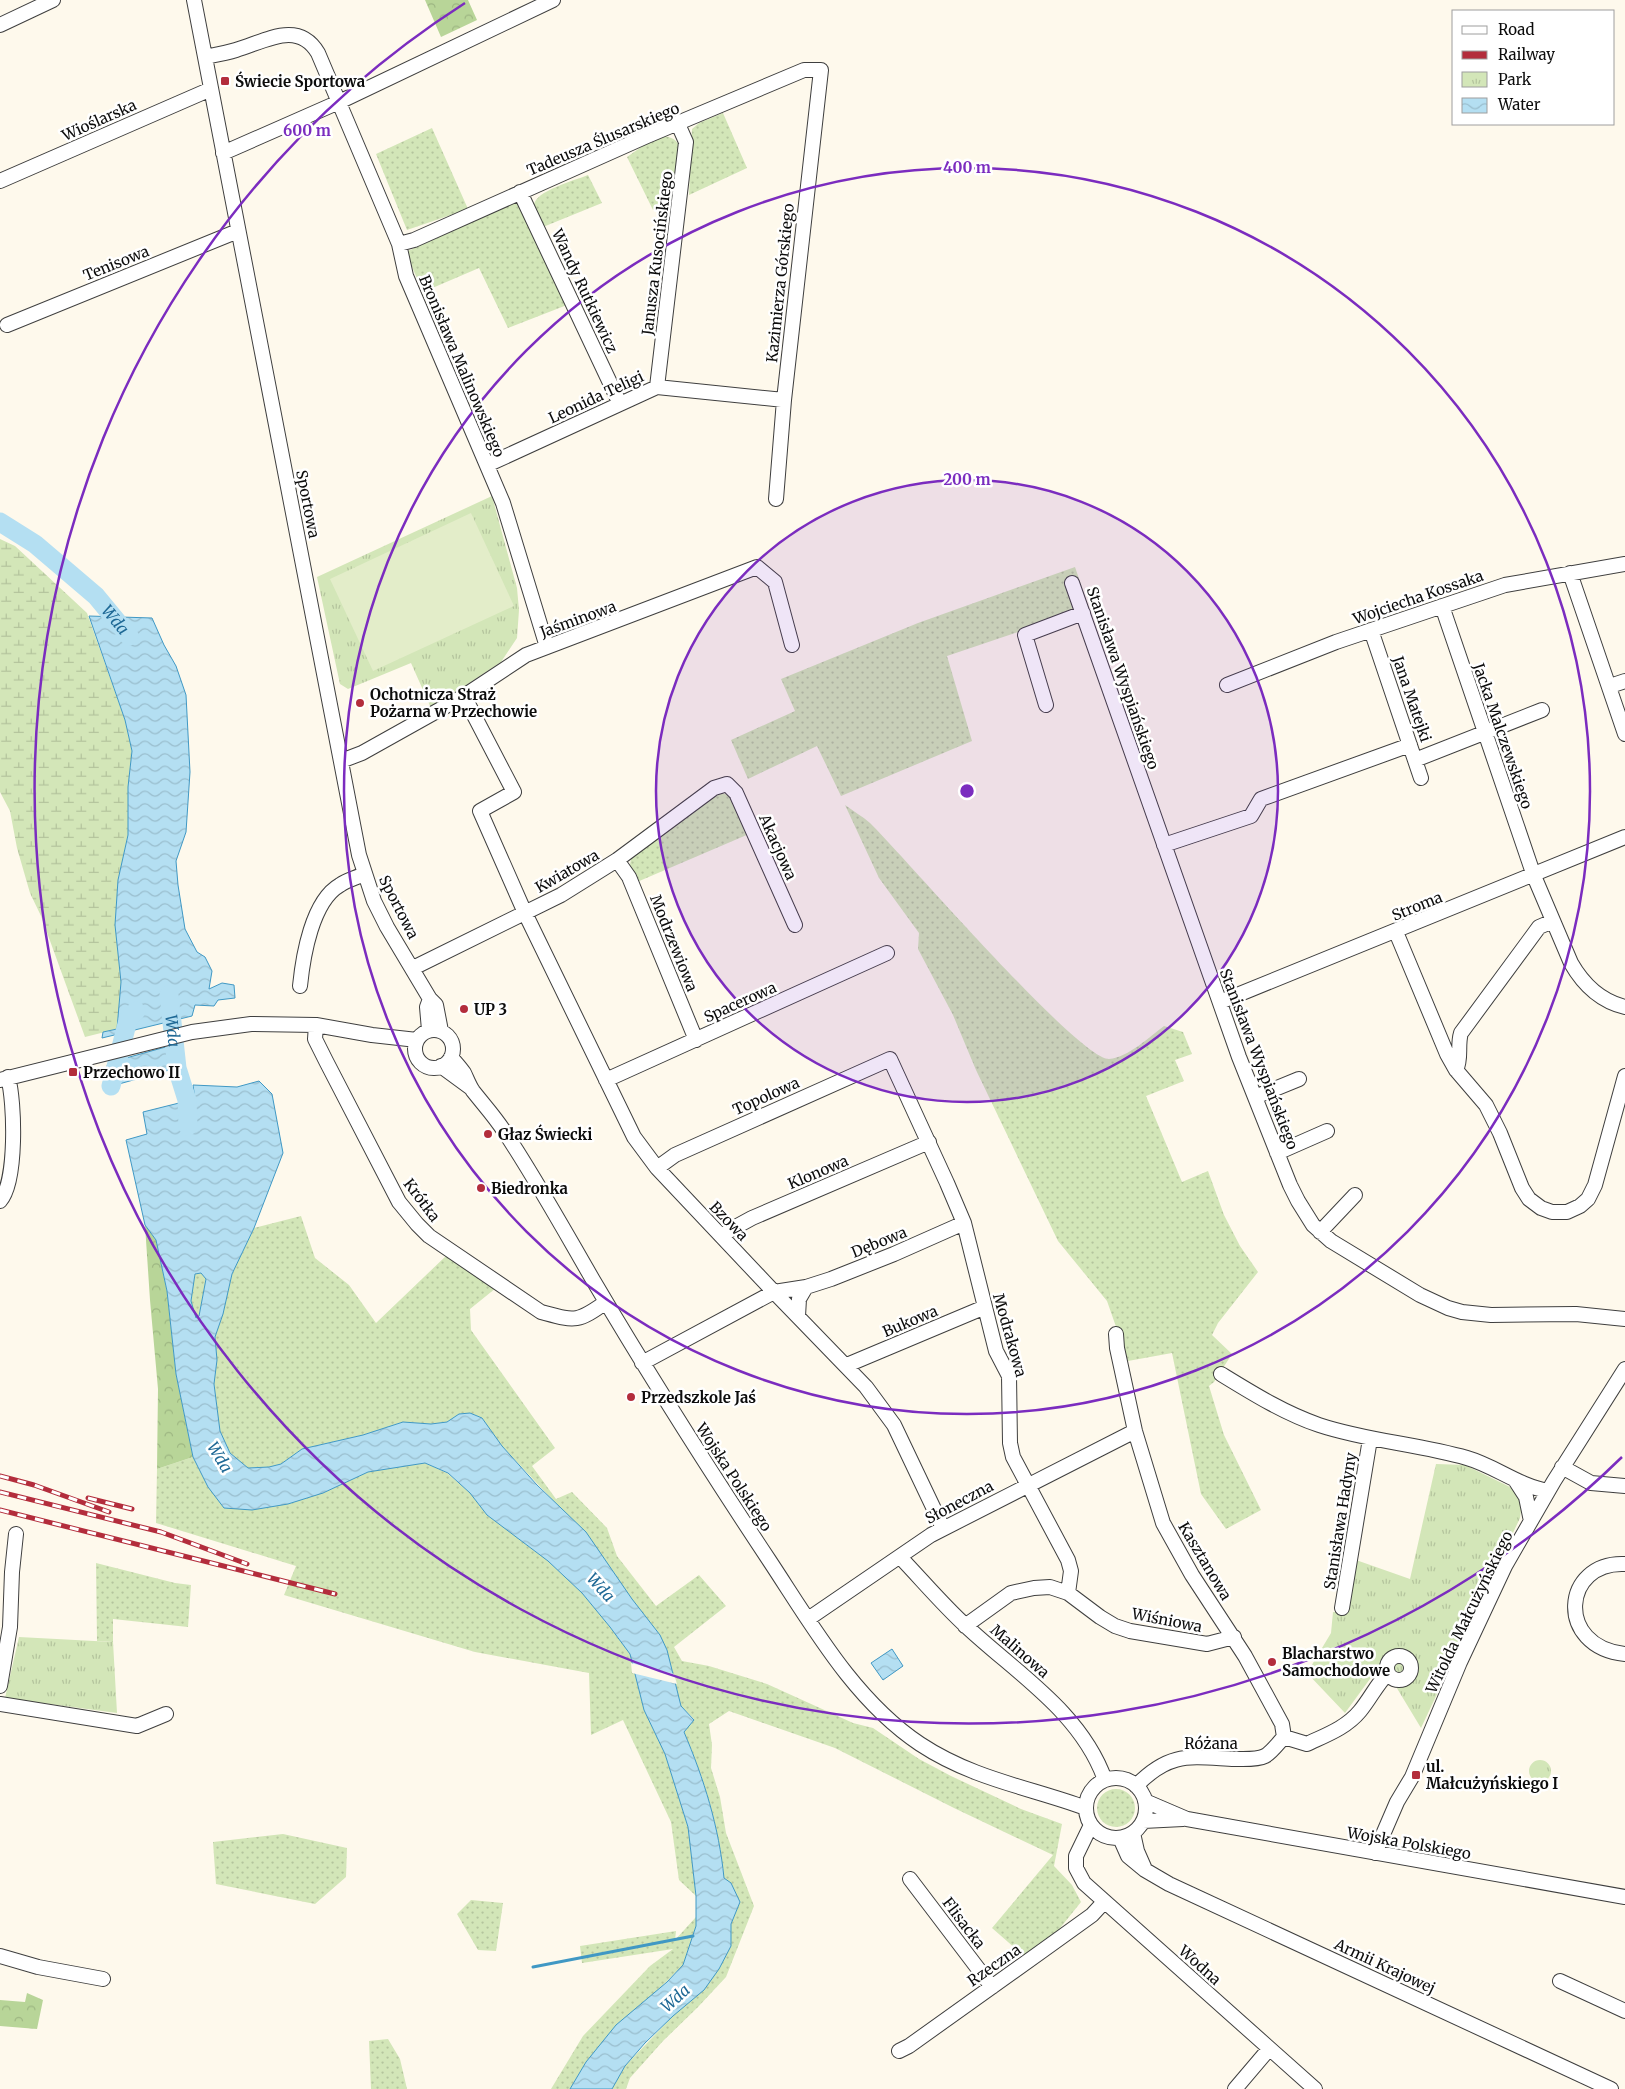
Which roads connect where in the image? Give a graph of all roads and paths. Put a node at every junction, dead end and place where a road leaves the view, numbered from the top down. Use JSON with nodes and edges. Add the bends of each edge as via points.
{"nodes":[{"id":1,"x":53,"y":0,"type":"edge"},
{"id":2,"x":194,"y":0,"type":"edge"},
{"id":3,"x":553,"y":0,"type":"edge"},
{"id":4,"x":0,"y":25,"type":"edge"},
{"id":5,"x":205,"y":57,"type":"junction"},
{"id":6,"x":821,"y":70,"type":"joint"},
{"id":7,"x":211,"y":89,"type":"junction"},
{"id":8,"x":340,"y":102,"type":"junction"},
{"id":9,"x":678,"y":124,"type":"junction"},
{"id":10,"x":223,"y":153,"type":"junction"},
{"id":11,"x":0,"y":181,"type":"edge"},
{"id":12,"x":520,"y":192,"type":"junction"},
{"id":13,"x":238,"y":231,"type":"junction"},
{"id":14,"x":399,"y":244,"type":"junction"},
{"id":15,"x":7,"y":325,"type":"dead end"},
{"id":16,"x":657,"y":387,"type":"junction"},
{"id":17,"x":784,"y":400,"type":"junction"},
{"id":18,"x":620,"y":404,"type":"junction"},
{"id":19,"x":487,"y":465,"type":"junction"},
{"id":20,"x":776,"y":499,"type":"dead end"},
{"id":21,"x":1625,"y":564,"type":"edge"},
{"id":22,"x":1570,"y":573,"type":"junction"},
{"id":23,"x":1072,"y":583,"type":"dead end"},
{"id":24,"x":1442,"y":606,"type":"junction"},
{"id":25,"x":1083,"y":613,"type":"junction"},
{"id":26,"x":1371,"y":630,"type":"junction"},
{"id":27,"x":792,"y":645,"type":"dead end"},
{"id":28,"x":546,"y":647,"type":"junction"},
{"id":29,"x":1625,"y":681,"type":"edge"},
{"id":30,"x":1227,"y":685,"type":"dead end"},
{"id":31,"x":1610,"y":686,"type":"junction"},
{"id":32,"x":464,"y":696,"type":"junction"},
{"id":33,"x":1046,"y":705,"type":"dead end"},
{"id":34,"x":1542,"y":710,"type":"dead end"},
{"id":35,"x":1485,"y":734,"type":"junction"},
{"id":36,"x":1625,"y":734,"type":"edge"},
{"id":37,"x":1410,"y":746,"type":"junction"},
{"id":38,"x":1415,"y":760,"type":"junction"},
{"id":39,"x":341,"y":761,"type":"junction"},
{"id":40,"x":1421,"y":778,"type":"dead end"},
{"id":41,"x":727,"y":784,"type":"joint"},
{"id":42,"x":1625,"y":837,"type":"edge"},
{"id":43,"x":1164,"y":845,"type":"junction"},
{"id":44,"x":617,"y":860,"type":"junction"},
{"id":45,"x":364,"y":874,"type":"junction"},
{"id":46,"x":1534,"y":876,"type":"junction"},
{"id":47,"x":525,"y":913,"type":"junction"},
{"id":48,"x":1553,"y":921,"type":"junction"},
{"id":49,"x":795,"y":925,"type":"dead end"},
{"id":50,"x":1396,"y":932,"type":"junction"},
{"id":51,"x":887,"y":953,"type":"dead end"},
{"id":52,"x":413,"y":968,"type":"junction"},
{"id":53,"x":300,"y":986,"type":"dead end"},
{"id":54,"x":1220,"y":1002,"type":"junction"},
{"id":55,"x":1625,"y":1007,"type":"edge"},
{"id":56,"x":316,"y":1025,"type":"junction"},
{"id":57,"x":435,"y":1031,"type":"junction"},
{"id":58,"x":696,"y":1040,"type":"junction"},
{"id":59,"x":416,"y":1046,"type":"junction"},
{"id":60,"x":890,"y":1059,"type":"joint"},
{"id":61,"x":446,"y":1062,"type":"junction"},
{"id":62,"x":1456,"y":1070,"type":"junction"},
{"id":63,"x":1625,"y":1076,"type":"edge"},
{"id":64,"x":4,"y":1078,"type":"edge"},
{"id":65,"x":1299,"y":1079,"type":"dead end"},
{"id":66,"x":606,"y":1080,"type":"junction"},
{"id":67,"x":1255,"y":1097,"type":"junction"},
{"id":68,"x":1327,"y":1131,"type":"dead end"},
{"id":69,"x":929,"y":1142,"type":"junction"},
{"id":70,"x":1277,"y":1153,"type":"junction"},
{"id":71,"x":657,"y":1168,"type":"junction"},
{"id":72,"x":1356,"y":1195,"type":"dead end"},
{"id":73,"x":0,"y":1201,"type":"edge"},
{"id":74,"x":964,"y":1223,"type":"junction"},
{"id":75,"x":1320,"y":1232,"type":"junction"},
{"id":76,"x":722,"y":1237,"type":"junction"},
{"id":77,"x":806,"y":1287,"type":"junction"},
{"id":78,"x":774,"y":1292,"type":"junction"},
{"id":79,"x":606,"y":1302,"type":"junction"},
{"id":80,"x":985,"y":1307,"type":"junction"},
{"id":81,"x":798,"y":1316,"type":"junction"},
{"id":82,"x":1625,"y":1319,"type":"edge"},
{"id":83,"x":1116,"y":1334,"type":"dead end"},
{"id":84,"x":642,"y":1363,"type":"junction"},
{"id":85,"x":847,"y":1366,"type":"junction"},
{"id":86,"x":1625,"y":1369,"type":"edge"},
{"id":87,"x":1221,"y":1374,"type":"dead end"},
{"id":88,"x":1135,"y":1431,"type":"junction"},
{"id":89,"x":1370,"y":1438,"type":"junction"},
{"id":90,"x":1562,"y":1467,"type":"junction"},
{"id":91,"x":1513,"y":1478,"type":"junction"},
{"id":92,"x":1028,"y":1485,"type":"junction"},
{"id":93,"x":1625,"y":1486,"type":"edge"},
{"id":94,"x":1548,"y":1491,"type":"junction"},
{"id":95,"x":1531,"y":1521,"type":"junction"},
{"id":96,"x":944,"y":1528,"type":"junction"},
{"id":97,"x":16,"y":1534,"type":"dead end"},
{"id":98,"x":900,"y":1557,"type":"junction"},
{"id":99,"x":1625,"y":1564,"type":"edge"},
{"id":100,"x":1068,"y":1594,"type":"junction"},
{"id":101,"x":1342,"y":1608,"type":"dead end"},
{"id":102,"x":808,"y":1619,"type":"junction"},
{"id":103,"x":965,"y":1626,"type":"junction"},
{"id":104,"x":1234,"y":1637,"type":"junction"},
{"id":105,"x":3,"y":1654,"type":"edge"},
{"id":106,"x":1625,"y":1654,"type":"edge"},
{"id":107,"x":1388,"y":1673,"type":"dead end"},
{"id":108,"x":0,"y":1686,"type":"edge"},
{"id":109,"x":0,"y":1704,"type":"edge"},
{"id":110,"x":166,"y":1714,"type":"dead end"},
{"id":111,"x":1284,"y":1737,"type":"junction"},
{"id":112,"x":1105,"y":1780,"type":"junction"},
{"id":113,"x":1136,"y":1786,"type":"junction"},
{"id":114,"x":1090,"y":1793,"type":"junction"},
{"id":115,"x":1051,"y":1795,"type":"junction"},
{"id":116,"x":1145,"y":1802,"type":"junction"},
{"id":117,"x":1086,"y":1808,"type":"junction"},
{"id":118,"x":1187,"y":1819,"type":"junction"},
{"id":119,"x":1143,"y":1821,"type":"junction"},
{"id":120,"x":1091,"y":1825,"type":"junction"},
{"id":121,"x":1133,"y":1833,"type":"junction"},
{"id":122,"x":1102,"y":1835,"type":"junction"},
{"id":123,"x":1120,"y":1838,"type":"junction"},
{"id":124,"x":1375,"y":1853,"type":"junction"},
{"id":125,"x":1076,"y":1856,"type":"junction"},
{"id":126,"x":1145,"y":1870,"type":"junction"},
{"id":127,"x":910,"y":1879,"type":"dead end"},
{"id":128,"x":1625,"y":1897,"type":"edge"},
{"id":129,"x":1104,"y":1902,"type":"junction"},
{"id":130,"x":0,"y":1956,"type":"edge"},
{"id":131,"x":103,"y":1979,"type":"dead end"},
{"id":132,"x":1560,"y":1980,"type":"dead end"},
{"id":133,"x":992,"y":1987,"type":"junction"},
{"id":134,"x":1625,"y":2011,"type":"edge"},
{"id":135,"x":1269,"y":2049,"type":"junction"},
{"id":136,"x":899,"y":2051,"type":"dead end"},
{"id":137,"x":1235,"y":2089,"type":"edge"},
{"id":138,"x":1315,"y":2089,"type":"edge"},
{"id":139,"x":1611,"y":2089,"type":"edge"}],
"edges":[{"from":1,"to":4,"type":"street"},
{"from":2,"to":5,"type":"street","name":"Sportowa"},
{"from":3,"to":8,"type":"street"},
{"from":5,"to":7,"type":"street","name":"Sportowa"},
{"from":5,"to":8,"type":"street","name":"Bronisława Malinowskiego","via":[[280,35],[296,35],[313,45]]},
{"from":6,"to":9,"type":"street","name":"Tadeusza Ślusarskiego","via":[[804,70]]},
{"from":6,"to":17,"type":"street","name":"Kazimierza Górskiego"},
{"from":7,"to":10,"type":"street","name":"Sportowa"},
{"from":7,"to":11,"type":"street","name":"Wioślarska"},
{"from":8,"to":10,"type":"street"},
{"from":8,"to":14,"type":"street","name":"Bronisława Malinowskiego"},
{"from":9,"to":12,"type":"street","name":"Tadeusza Ślusarskiego"},
{"from":9,"to":16,"type":"street","name":"Janusza Kusocińskiego","via":[[686,142]]},
{"from":10,"to":13,"type":"street","name":"Sportowa"},
{"from":12,"to":14,"type":"street","name":"Tadeusza Ślusarskiego"},
{"from":12,"to":18,"type":"street","name":"Wandy Rutkiewicz"},
{"from":13,"to":15,"type":"street","name":"Tenisowa"},
{"from":13,"to":39,"type":"street","name":"Sportowa"},
{"from":14,"to":19,"type":"street","name":"Bronisława Malinowskiego","via":[[406,276]]},
{"from":16,"to":17,"type":"street","name":"Leonida Teligi"},
{"from":16,"to":18,"type":"street","name":"Leonida Teligi"},
{"from":17,"to":20,"type":"street","name":"Kazimierza Górskiego"},
{"from":18,"to":19,"type":"street","name":"Leonida Teligi"},
{"from":19,"to":28,"type":"street","name":"Bronisława Malinowskiego","via":[[503,503]]},
{"from":21,"to":22,"type":"street","name":"Wojciecha Kossaka"},
{"from":22,"to":24,"type":"street","name":"Wojciecha Kossaka","via":[[1505,585]]},
{"from":22,"to":31,"type":"street"},
{"from":23,"to":25,"type":"street","name":"Stanisława Wyspiańskiego"},
{"from":24,"to":26,"type":"street","name":"Wojciecha Kossaka"},
{"from":24,"to":35,"type":"street","name":"Jacka Malczewskiego"},
{"from":25,"to":33,"type":"street","via":[[1025,635]]},
{"from":25,"to":43,"type":"street","name":"Stanisława Wyspiańskiego"},
{"from":26,"to":30,"type":"street","name":"Wojciecha Kossaka"},
{"from":26,"to":37,"type":"street","name":"Jana Matejki"},
{"from":27,"to":28,"type":"street","name":"Jaśminowa","via":[[775,582],[757,567]]},
{"from":28,"to":32,"type":"street","name":"Jaśminowa","via":[[526,655]]},
{"from":29,"to":31,"type":"street"},
{"from":31,"to":36,"type":"street"},
{"from":32,"to":39,"type":"street","name":"Jaśminowa","via":[[362,753]]},
{"from":32,"to":47,"type":"street","name":"Bzowa","via":[[514,792],[480,812]]},
{"from":34,"to":35,"type":"street"},
{"from":35,"to":38,"type":"street"},
{"from":35,"to":46,"type":"street","name":"Jacka Malczewskiego"},
{"from":37,"to":38,"type":"street","name":"Jana Matejki"},
{"from":37,"to":43,"type":"street","via":[[1261,799],[1251,816]]},
{"from":38,"to":40,"type":"street","name":"Jana Matejki"},
{"from":39,"to":45,"type":"street","name":"Sportowa"},
{"from":41,"to":44,"type":"street","name":"Kwiatowa","via":[[714,788]]},
{"from":41,"to":49,"type":"street","name":"Akacjowa","via":[[736,793]]},
{"from":42,"to":46,"type":"street","name":"Stroma"},
{"from":43,"to":54,"type":"street","name":"Stanisława Wyspiańskiego"},
{"from":44,"to":47,"type":"street","name":"Kwiatowa"},
{"from":44,"to":58,"type":"street","name":"Modrzewiowa","via":[[629,877]]},
{"from":45,"to":52,"type":"street","name":"Sportowa","via":[[387,927]]},
{"from":45,"to":53,"type":"street","via":[[339,885],[324,900],[308,938]]},
{"from":46,"to":48,"type":"street","name":"Jacka Malczewskiego"},
{"from":46,"to":50,"type":"street","name":"Stroma"},
{"from":47,"to":52,"type":"street","name":"Kwiatowa"},
{"from":47,"to":66,"type":"street","name":"Bzowa"},
{"from":48,"to":55,"type":"street","name":"Jacka Malczewskiego","via":[[1578,976],[1602,997]]},
{"from":48,"to":62,"type":"street","via":[[1538,927],[1461,1033],[1460,1062]]},
{"from":50,"to":54,"type":"street","name":"Stroma"},
{"from":50,"to":62,"type":"street"},
{"from":51,"to":58,"type":"street","name":"Spacerowa"},
{"from":52,"to":57,"type":"street","name":"Sportowa","via":[[430,999],[428,1007]]},
{"from":54,"to":67,"type":"street","name":"Stanisława Wyspiańskiego"},
{"from":56,"to":59,"type":"street"},
{"from":56,"to":64,"type":"street","via":[[251,1024],[214,1029]]},
{"from":56,"to":79,"type":"street","name":"Krótka","via":[[315,1039],[399,1202],[429,1236],[541,1312],[582,1318]]},
{"from":57,"to":59,"type":"street","via":[[422,1034]]},
{"from":57,"to":61,"type":"street","via":[[448,1035],[452,1042],[453,1050]]},
{"from":58,"to":66,"type":"street","name":"Spacerowa"},
{"from":59,"to":61,"type":"street","via":[[417,1057],[425,1065],[436,1068]]},
{"from":60,"to":69,"type":"street","name":"Modrakowa"},
{"from":60,"to":71,"type":"street","name":"Topolowa","via":[[675,1155]]},
{"from":61,"to":79,"type":"street","name":"Wojska Polskiego","via":[[472,1089],[506,1134]]},
{"from":62,"to":63,"type":"street","via":[[1486,1104],[1522,1188],[1540,1208],[1552,1212],[1566,1212],[1588,1199],[1595,1185]]},
{"from":64,"to":73,"type":"street","via":[[12,1092],[12,1161],[5,1196]]},
{"from":65,"to":67,"type":"street"},
{"from":66,"to":71,"type":"street","name":"Bzowa","via":[[634,1137]]},
{"from":67,"to":70,"type":"street","name":"Stanisława Wyspiańskiego"},
{"from":68,"to":70,"type":"street"},
{"from":69,"to":74,"type":"street","name":"Modrakowa"},
{"from":69,"to":76,"type":"street","name":"Klonowa","via":[[752,1218]]},
{"from":70,"to":75,"type":"street","name":"Stanisława Wyspiańskiego","via":[[1298,1201]]},
{"from":71,"to":76,"type":"street","name":"Bzowa"},
{"from":72,"to":75,"type":"street"},
{"from":74,"to":77,"type":"street","name":"Dębowa"},
{"from":74,"to":80,"type":"street","name":"Modrakowa"},
{"from":75,"to":82,"type":"street","name":"Stanisława Wyspiańskiego","via":[[1420,1295],[1462,1312],[1576,1314]]},
{"from":76,"to":78,"type":"street","name":"Bzowa"},
{"from":77,"to":78,"type":"street","name":"Dębowa"},
{"from":77,"to":81,"type":"street","via":[[800,1299]]},
{"from":78,"to":81,"type":"street","name":"Bzowa"},
{"from":78,"to":84,"type":"street","name":"Dębowa"},
{"from":79,"to":84,"type":"street","name":"Wojska Polskiego"},
{"from":80,"to":85,"type":"street","name":"Bukowa"},
{"from":80,"to":92,"type":"street","name":"Modrakowa","via":[[996,1351],[1009,1376],[1013,1457]]},
{"from":81,"to":85,"type":"street","name":"Bzowa"},
{"from":83,"to":88,"type":"street","name":"Kasztanowa"},
{"from":84,"to":102,"type":"street","name":"Wojska Polskiego"},
{"from":85,"to":96,"type":"street","name":"Bzowa","via":[[894,1426]]},
{"from":86,"to":90,"type":"street","name":"Witolda Małcużyńskiego"},
{"from":87,"to":89,"type":"street","via":[[1292,1414],[1319,1425]]},
{"from":88,"to":92,"type":"street","name":"Słoneczna"},
{"from":88,"to":104,"type":"street","name":"Kasztanowa","via":[[1163,1523],[1192,1575]]},
{"from":89,"to":91,"type":"street","via":[[1470,1458]]},
{"from":89,"to":101,"type":"street","name":"Stanisława Hadyny"},
{"from":90,"to":93,"type":"street","via":[[1591,1483]]},
{"from":90,"to":94,"type":"street","name":"Witolda Małcużyńskiego"},
{"from":91,"to":94,"type":"street","via":[[1530,1487]]},
{"from":91,"to":95,"type":"street","via":[[1526,1496]]},
{"from":92,"to":96,"type":"street","name":"Słoneczna"},
{"from":92,"to":100,"type":"street","name":"Modrakowa","via":[[1068,1560],[1071,1571]]},
{"from":94,"to":95,"type":"street","name":"Witolda Małcużyńskiego"},
{"from":95,"to":124,"type":"street","name":"Witolda Małcużyńskiego","via":[[1482,1614],[1412,1777],[1397,1802]]},
{"from":96,"to":98,"type":"street","name":"Słoneczna"},
{"from":97,"to":105,"type":"street","via":[[10,1627]]},
{"from":98,"to":102,"type":"street","name":"Słoneczna"},
{"from":98,"to":103,"type":"street","name":"Malinowa"},
{"from":99,"to":106,"type":"street","via":[[1604,1567],[1591,1575],[1577,1595],[1574,1611],[1578,1626],[1597,1646]]},
{"from":100,"to":103,"type":"street","name":"Wiśniowa","via":[[1050,1587],[1011,1594]]},
{"from":100,"to":104,"type":"street","name":"Wiśniowa","via":[[1115,1626],[1130,1631],[1207,1644]]},
{"from":102,"to":115,"type":"street","name":"Wojska Polskiego","via":[[858,1687],[920,1743],[975,1773]]},
{"from":103,"to":112,"type":"street","name":"Malinowa","via":[[1058,1708],[1092,1750]]},
{"from":104,"to":111,"type":"street","name":"Kasztanowa","via":[[1282,1724]]},
{"from":105,"to":108,"type":"street"},
{"from":107,"to":111,"type":"street","via":[[1359,1712],[1340,1729],[1307,1744]]},
{"from":109,"to":110,"type":"street","via":[[137,1726]]},
{"from":111,"to":113,"type":"street","name":"Różana","via":[[1265,1756],[1247,1760],[1172,1760],[1151,1772]]},
{"from":112,"to":113,"type":"street","via":[[1127,1780]]},
{"from":112,"to":114,"type":"street"},
{"from":113,"to":116,"type":"street"},
{"from":114,"to":115,"type":"street","name":"Wojska Polskiego"},
{"from":114,"to":117,"type":"street"},
{"from":115,"to":117,"type":"street","name":"Wojska Polskiego"},
{"from":116,"to":118,"type":"street","name":"Wojska Polskiego"},
{"from":116,"to":119,"type":"street"},
{"from":117,"to":120,"type":"street"},
{"from":118,"to":119,"type":"street","name":"Wojska Polskiego"},
{"from":118,"to":124,"type":"street","name":"Wojska Polskiego"},
{"from":119,"to":121,"type":"street"},
{"from":120,"to":122,"type":"street"},
{"from":120,"to":125,"type":"street"},
{"from":121,"to":123,"type":"street"},
{"from":121,"to":126,"type":"street"},
{"from":122,"to":123,"type":"street"},
{"from":122,"to":125,"type":"street"},
{"from":123,"to":126,"type":"street","name":"Armii Krajowej","via":[[1128,1856]]},
{"from":124,"to":128,"type":"street","name":"Wojska Polskiego"},
{"from":125,"to":129,"type":"street","name":"Wodna","via":[[1076,1868],[1084,1883]]},
{"from":126,"to":139,"type":"street","name":"Armii Krajowej"},
{"from":127,"to":133,"type":"street","name":"Flisacka"},
{"from":129,"to":133,"type":"street","name":"Rzeczna","via":[[1092,1915]]},
{"from":129,"to":135,"type":"street","name":"Wodna"},
{"from":130,"to":131,"type":"street"},
{"from":132,"to":134,"type":"street"},
{"from":133,"to":136,"type":"street","name":"Rzeczna"},
{"from":135,"to":137,"type":"street"},
{"from":135,"to":138,"type":"street","name":"Wodna"}]}
